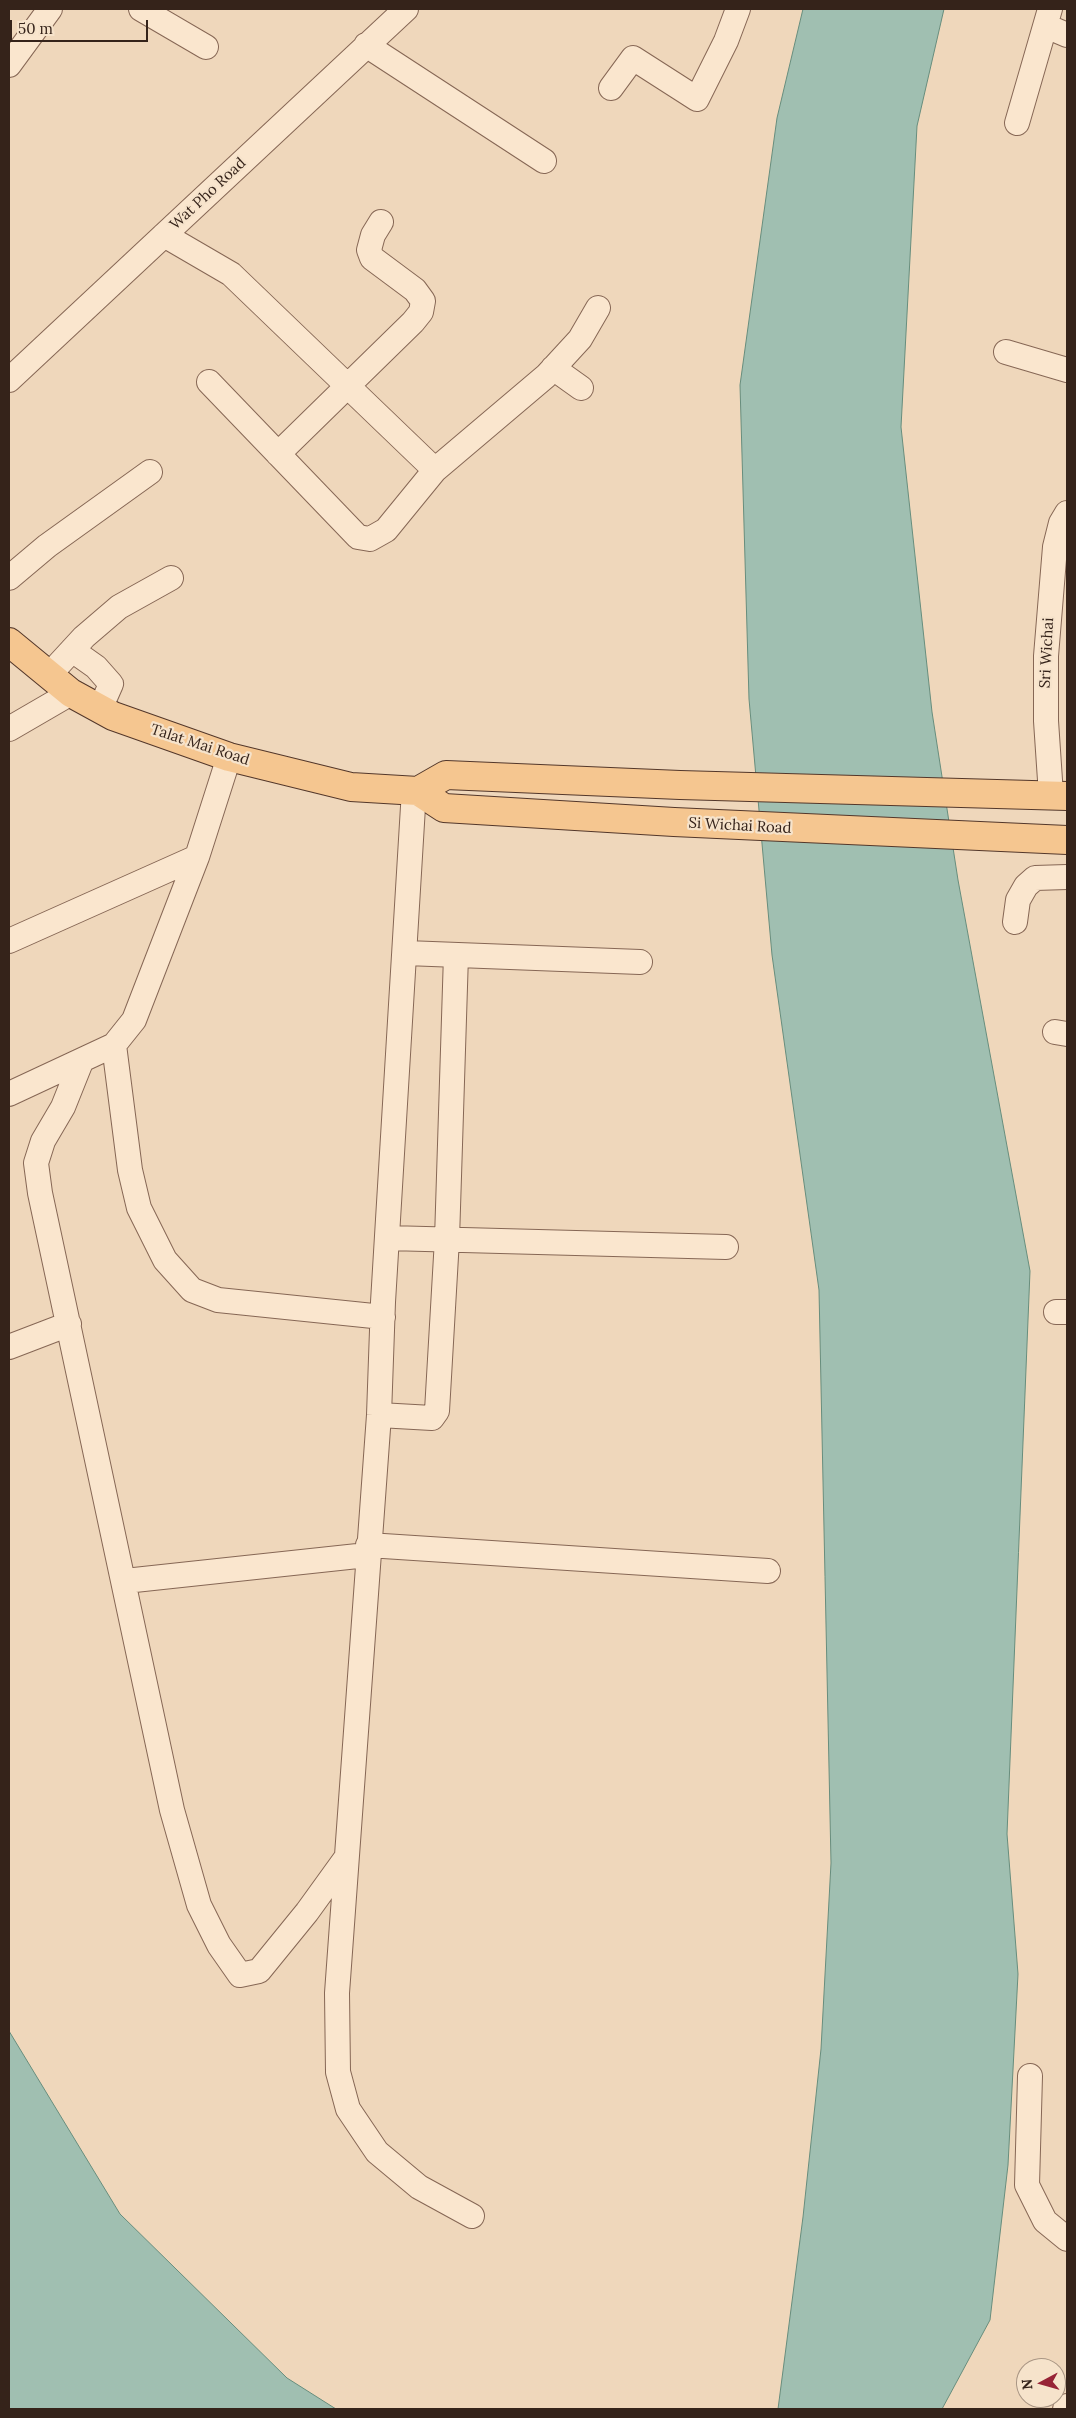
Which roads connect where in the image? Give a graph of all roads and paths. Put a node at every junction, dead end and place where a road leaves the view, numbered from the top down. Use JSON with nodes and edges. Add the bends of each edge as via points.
{"nodes":[{"id":1,"x":50,"y":9,"type":"edge"},
{"id":2,"x":141,"y":9,"type":"edge"},
{"id":3,"x":738,"y":9,"type":"edge"},
{"id":4,"x":392,"y":13,"type":"edge"},
{"id":5,"x":1055,"y":23,"type":"edge"},
{"id":6,"x":366,"y":46,"type":"junction"},
{"id":7,"x":206,"y":47,"type":"dead end"},
{"id":8,"x":9,"y":65,"type":"edge"},
{"id":9,"x":610,"y":88,"type":"dead end"},
{"id":10,"x":1016,"y":123,"type":"dead end"},
{"id":11,"x":544,"y":161,"type":"dead end"},
{"id":12,"x":381,"y":222,"type":"dead end"},
{"id":13,"x":164,"y":235,"type":"junction"},
{"id":14,"x":598,"y":308,"type":"dead end"},
{"id":15,"x":1006,"y":352,"type":"dead end"},
{"id":16,"x":553,"y":368,"type":"junction"},
{"id":17,"x":1067,"y":370,"type":"edge"},
{"id":18,"x":9,"y":380,"type":"edge"},
{"id":19,"x":209,"y":382,"type":"dead end"},
{"id":20,"x":346,"y":385,"type":"junction"},
{"id":21,"x":581,"y":388,"type":"dead end"},
{"id":22,"x":278,"y":454,"type":"junction"},
{"id":23,"x":435,"y":470,"type":"junction"},
{"id":24,"x":150,"y":472,"type":"dead end"},
{"id":25,"x":1067,"y":514,"type":"edge"},
{"id":26,"x":9,"y":578,"type":"edge"},
{"id":27,"x":171,"y":578,"type":"dead end"},
{"id":28,"x":9,"y":642,"type":"edge"},
{"id":29,"x":72,"y":650,"type":"junction"},
{"id":30,"x":49,"y":675,"type":"junction"},
{"id":31,"x":71,"y":693,"type":"junction"},
{"id":32,"x":100,"y":709,"type":"junction"},
{"id":33,"x":9,"y":729,"type":"edge"},
{"id":34,"x":229,"y":757,"type":"junction"},
{"id":35,"x":416,"y":790,"type":"junction"},
{"id":36,"x":1059,"y":795,"type":"edge"},
{"id":37,"x":1067,"y":840,"type":"edge"},
{"id":38,"x":197,"y":857,"type":"junction"},
{"id":39,"x":1067,"y":877,"type":"edge"},
{"id":40,"x":1015,"y":922,"type":"dead end"},
{"id":41,"x":9,"y":941,"type":"edge"},
{"id":42,"x":406,"y":952,"type":"junction"},
{"id":43,"x":456,"y":954,"type":"junction"},
{"id":44,"x":640,"y":962,"type":"dead end"},
{"id":45,"x":114,"y":1044,"type":"junction"},
{"id":46,"x":81,"y":1062,"type":"junction"},
{"id":47,"x":9,"y":1094,"type":"edge"},
{"id":48,"x":388,"y":1238,"type":"junction"},
{"id":49,"x":447,"y":1239,"type":"junction"},
{"id":50,"x":726,"y":1247,"type":"dead end"},
{"id":51,"x":383,"y":1317,"type":"junction"},
{"id":52,"x":69,"y":1324,"type":"junction"},
{"id":53,"x":9,"y":1347,"type":"edge"},
{"id":54,"x":379,"y":1415,"type":"junction"},
{"id":55,"x":368,"y":1550,"type":"junction"},
{"id":56,"x":768,"y":1571,"type":"dead end"},
{"id":57,"x":124,"y":1581,"type":"junction"},
{"id":58,"x":346,"y":1858,"type":"junction"},
{"id":59,"x":1030,"y":2076,"type":"dead end"},
{"id":60,"x":472,"y":2216,"type":"dead end"},
{"id":61,"x":1067,"y":2239,"type":"edge"},
{"id":62,"x":1067,"y":2406,"type":"edge"},
{"id":63,"x":1064,"y":2409,"type":"edge"}],
"edges":[{"from":1,"to":8,"type":"street"},
{"from":2,"to":7,"type":"street"},
{"from":3,"to":9,"type":"street","via":[[697,99],[633,58]]},
{"from":4,"to":6,"type":"street","name":"Wat Pho Road"},
{"from":5,"to":10,"type":"street"},
{"from":6,"to":11,"type":"street"},
{"from":6,"to":13,"type":"street","name":"Wat Pho Road"},
{"from":12,"to":20,"type":"street","via":[[373,234],[369,250],[372,258],[415,290],[423,301],[421,312]]},
{"from":13,"to":18,"type":"street","name":"Wat Pho Road"},
{"from":13,"to":20,"type":"street","via":[[231,274]]},
{"from":14,"to":16,"type":"street","via":[[580,339]]},
{"from":15,"to":17,"type":"street"},
{"from":16,"to":21,"type":"street"},
{"from":16,"to":23,"type":"street"},
{"from":19,"to":22,"type":"street"},
{"from":20,"to":22,"type":"street"},
{"from":20,"to":23,"type":"street"},
{"from":22,"to":23,"type":"street","via":[[358,537],[370,539],[386,530]]},
{"from":24,"to":26,"type":"street","via":[[47,546]]},
{"from":25,"to":36,"type":"street","name":"Sri Wichai","via":[[1061,523],[1055,547],[1046,656],[1046,721]]},
{"from":27,"to":29,"type":"street","via":[[119,607]]},
{"from":28,"to":30,"type":"main road","name":"Talat Mai Road"},
{"from":29,"to":30,"type":"street"},
{"from":29,"to":32,"type":"street","via":[[96,667],[111,684]]},
{"from":30,"to":31,"type":"main road","name":"Talat Mai Road"},
{"from":31,"to":32,"type":"main road","name":"Talat Mai Road"},
{"from":31,"to":33,"type":"street"},
{"from":32,"to":34,"type":"main road","name":"Talat Mai Road"},
{"from":34,"to":35,"type":"main road","name":"Talat Mai Road","via":[[351,786]]},
{"from":34,"to":38,"type":"street"},
{"from":35,"to":36,"type":"main road","via":[[446,775]]},
{"from":35,"to":37,"type":"main road","name":"Si Wichai Road","via":[[444,808]]},
{"from":35,"to":42,"type":"street"},
{"from":38,"to":41,"type":"street"},
{"from":38,"to":45,"type":"street","via":[[134,1020]]},
{"from":39,"to":40,"type":"street","via":[[1035,878],[1018,900]]},
{"from":42,"to":43,"type":"street"},
{"from":42,"to":48,"type":"street"},
{"from":43,"to":44,"type":"street"},
{"from":43,"to":49,"type":"street"},
{"from":45,"to":46,"type":"street"},
{"from":45,"to":51,"type":"street","via":[[130,1170],[139,1208],[166,1260],[192,1290],[218,1300]]},
{"from":46,"to":47,"type":"street"},
{"from":46,"to":52,"type":"street","via":[[63,1107],[43,1141],[36,1163]]},
{"from":48,"to":49,"type":"street"},
{"from":48,"to":51,"type":"street"},
{"from":49,"to":50,"type":"street"},
{"from":49,"to":54,"type":"street","via":[[437,1410],[432,1418]]},
{"from":51,"to":54,"type":"street"},
{"from":52,"to":53,"type":"street"},
{"from":52,"to":57,"type":"street"},
{"from":54,"to":55,"type":"street"},
{"from":55,"to":56,"type":"street"},
{"from":55,"to":57,"type":"street"},
{"from":55,"to":58,"type":"street"},
{"from":57,"to":58,"type":"street","via":[[172,1810],[199,1905],[219,1945],[240,1975],[259,1971]]},
{"from":58,"to":60,"type":"street","via":[[337,2002],[338,2072],[348,2109],[377,2152],[419,2187]]},
{"from":59,"to":61,"type":"street","via":[[1027,2185],[1045,2221]]},
{"from":62,"to":63,"type":"street"}]}
